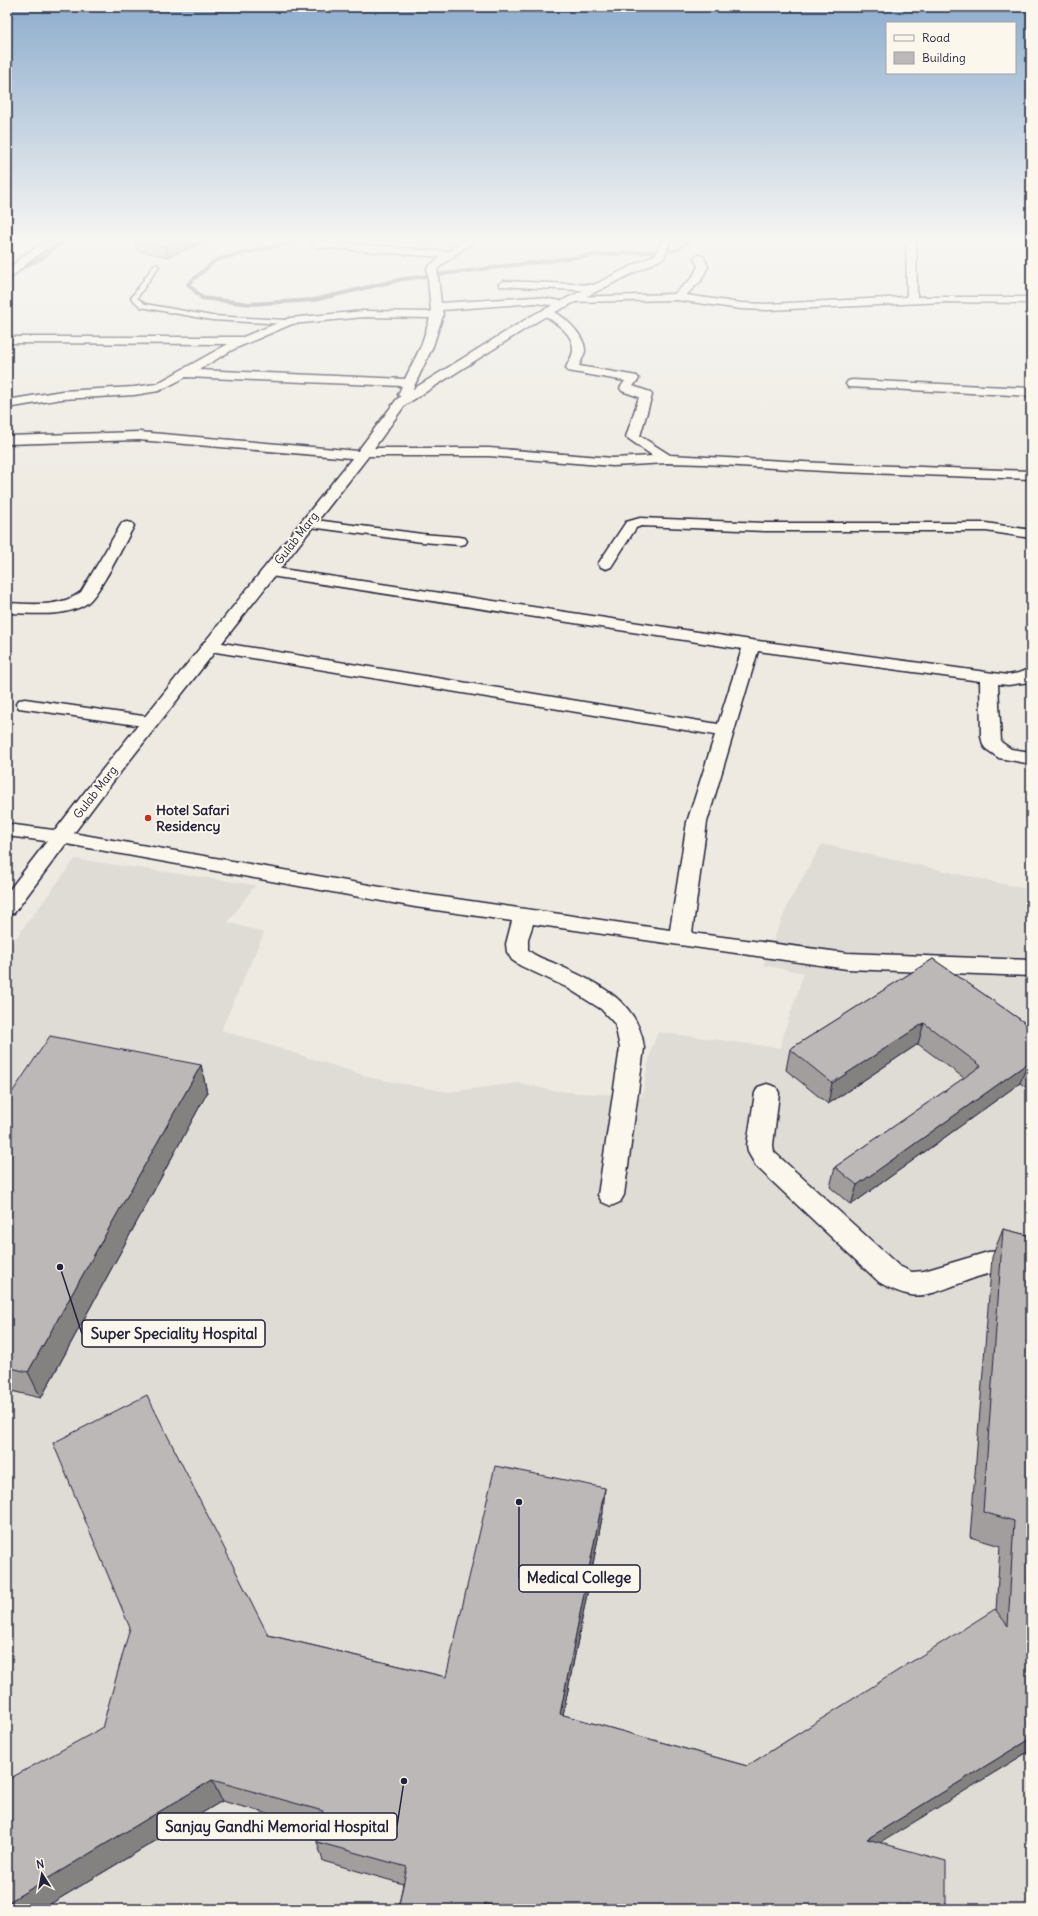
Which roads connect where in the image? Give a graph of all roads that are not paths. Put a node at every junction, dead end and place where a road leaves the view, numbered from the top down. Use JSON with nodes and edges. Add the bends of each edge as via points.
{"nodes":[{"id":1,"x":266,"y":330,"type":"edge"},
{"id":2,"x":431,"y":330,"type":"edge"},
{"id":3,"x":517,"y":330,"type":"edge"},
{"id":4,"x":570,"y":330,"type":"edge"},
{"id":5,"x":7,"y":340,"type":"edge"},
{"id":6,"x":244,"y":340,"type":"junction"},
{"id":7,"x":183,"y":373,"type":"junction"},
{"id":8,"x":409,"y":382,"type":"junction"},
{"id":9,"x":852,"y":384,"type":"dead end"},
{"id":10,"x":1031,"y":392,"type":"edge"},
{"id":11,"x":401,"y":402,"type":"junction"},
{"id":12,"x":7,"y":404,"type":"edge"},
{"id":13,"x":7,"y":440,"type":"edge"},
{"id":14,"x":363,"y":454,"type":"junction"},
{"id":15,"x":667,"y":459,"type":"junction"},
{"id":16,"x":1031,"y":475,"type":"edge"},
{"id":17,"x":308,"y":523,"type":"junction"},
{"id":18,"x":127,"y":526,"type":"dead end"},
{"id":19,"x":1031,"y":534,"type":"edge"},
{"id":20,"x":460,"y":540,"type":"dead end"},
{"id":21,"x":606,"y":564,"type":"dead end"},
{"id":22,"x":269,"y":572,"type":"junction"},
{"id":23,"x":7,"y":608,"type":"edge"},
{"id":24,"x":751,"y":645,"type":"junction"},
{"id":25,"x":210,"y":646,"type":"junction"},
{"id":26,"x":1031,"y":673,"type":"edge"},
{"id":27,"x":989,"y":677,"type":"junction"},
{"id":28,"x":24,"y":704,"type":"dead end"},
{"id":29,"x":150,"y":722,"type":"junction"},
{"id":30,"x":725,"y":731,"type":"junction"},
{"id":31,"x":1031,"y":758,"type":"edge"},
{"id":32,"x":7,"y":830,"type":"edge"},
{"id":33,"x":61,"y":837,"type":"junction"},
{"id":34,"x":7,"y":908,"type":"edge"},
{"id":35,"x":525,"y":916,"type":"junction"},
{"id":36,"x":680,"y":939,"type":"junction"},
{"id":37,"x":1031,"y":968,"type":"edge"},
{"id":38,"x":767,"y":1093,"type":"dead end"},
{"id":39,"x":611,"y":1195,"type":"dead end"},
{"id":40,"x":1031,"y":1269,"type":"edge"}],
"edges":[{"from":1,"to":6,"type":"street"},
{"from":2,"to":8,"type":"street","via":[[427,346]]},
{"from":3,"to":11,"type":"street","name":"Gulab Marg"},
{"from":4,"to":15,"type":"street","via":[[578,342],[579,351],[572,368],[633,379],[626,388],[646,395],[633,437]]},
{"from":5,"to":6,"type":"street"},
{"from":6,"to":7,"type":"street"},
{"from":7,"to":8,"type":"street"},
{"from":7,"to":12,"type":"street","via":[[159,387],[148,389],[62,395]]},
{"from":8,"to":11,"type":"street"},
{"from":9,"to":10,"type":"street"},
{"from":11,"to":14,"type":"street","name":"Gulab Marg"},
{"from":13,"to":14,"type":"street","via":[[139,436]]},
{"from":14,"to":15,"type":"street","via":[[489,452],[613,462]]},
{"from":14,"to":17,"type":"street","name":"Gulab Marg"},
{"from":15,"to":16,"type":"street"},
{"from":17,"to":20,"type":"street","via":[[422,538]]},
{"from":17,"to":22,"type":"street","name":"Gulab Marg"},
{"from":18,"to":23,"type":"street","via":[[81,601],[48,608]]},
{"from":19,"to":21,"type":"street","via":[[986,527],[765,527],[640,522],[630,525]]},
{"from":22,"to":24,"type":"street"},
{"from":22,"to":25,"type":"street","name":"Gulab Marg"},
{"from":24,"to":27,"type":"street"},
{"from":24,"to":30,"type":"street"},
{"from":25,"to":29,"type":"street","name":"Gulab Marg"},
{"from":25,"to":30,"type":"street"},
{"from":26,"to":27,"type":"street","via":[[1024,678],[1016,679]]},
{"from":27,"to":31,"type":"street","via":[[992,745],[1006,754]]},
{"from":28,"to":29,"type":"street"},
{"from":29,"to":33,"type":"street","name":"Gulab Marg"},
{"from":30,"to":36,"type":"street","via":[[697,822]]},
{"from":32,"to":33,"type":"street"},
{"from":33,"to":34,"type":"street","name":"Gulab Marg"},
{"from":33,"to":35,"type":"street","via":[[416,900]]},
{"from":35,"to":36,"type":"street"},
{"from":35,"to":39,"type":"street","via":[[516,943],[518,952],[524,958],[607,1002],[624,1018],[630,1032],[632,1048]]},
{"from":36,"to":37,"type":"street","via":[[847,961]]},
{"from":38,"to":40,"type":"street","via":[[760,1145],[765,1159],[889,1274],[912,1284],[924,1283],[988,1263],[1001,1262]]}]}
